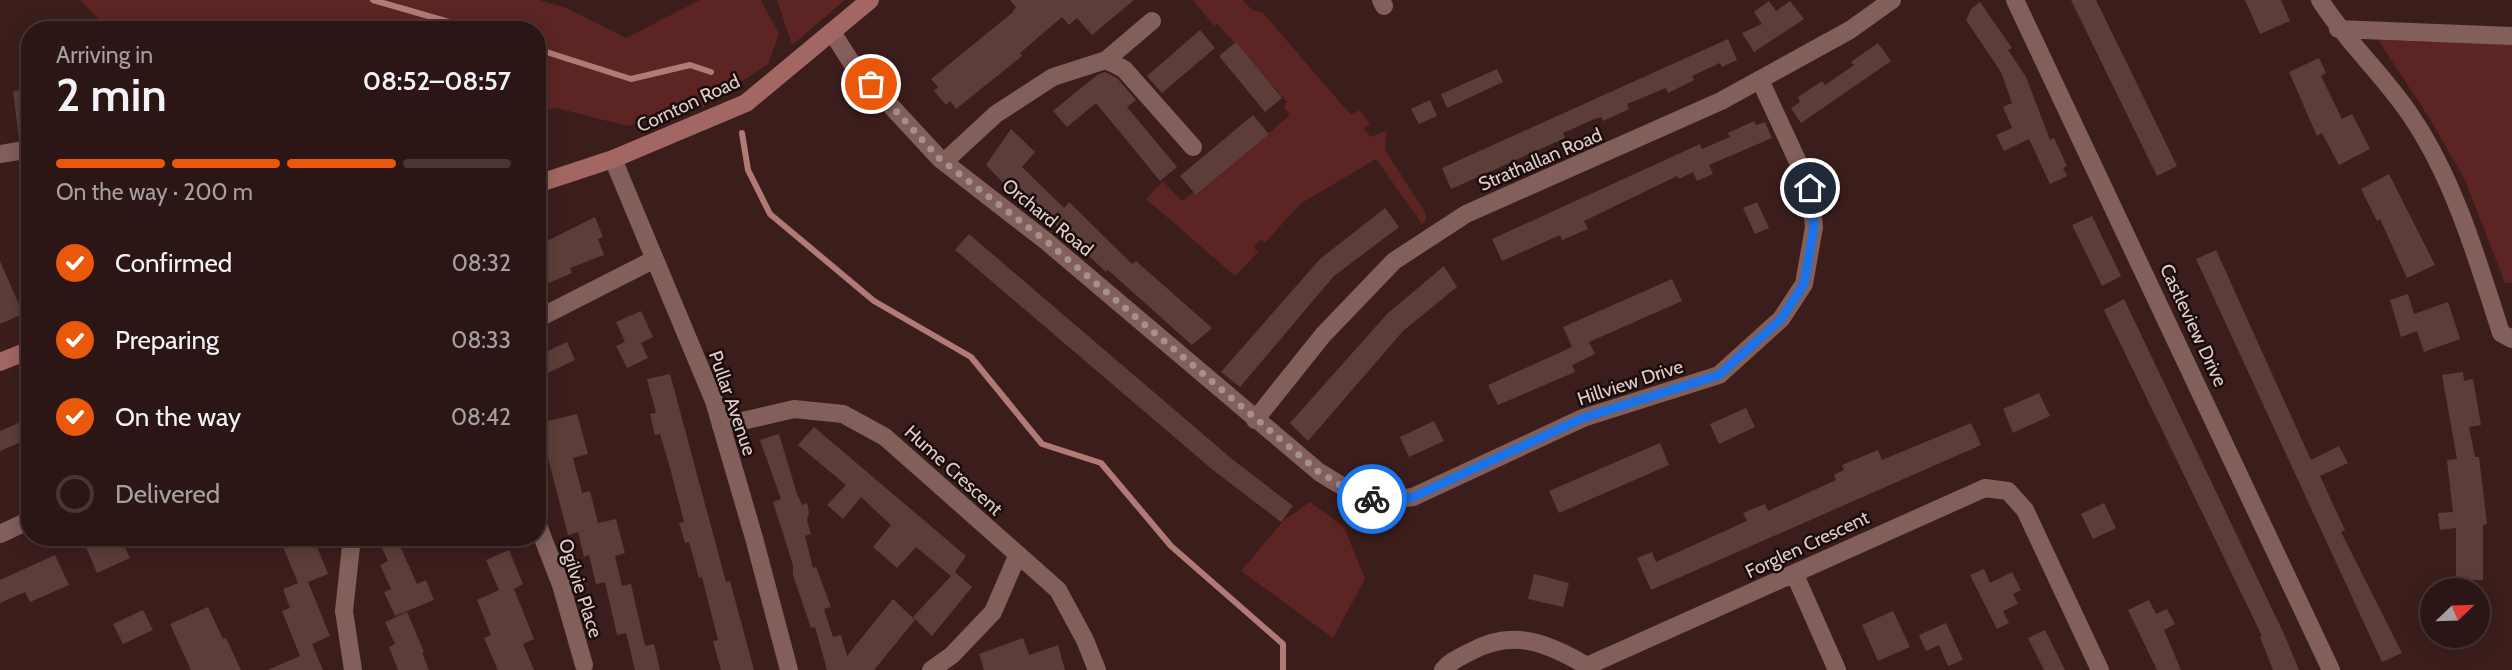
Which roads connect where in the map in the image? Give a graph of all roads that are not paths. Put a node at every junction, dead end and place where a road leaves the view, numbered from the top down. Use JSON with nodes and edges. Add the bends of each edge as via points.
{"nodes":[{"id":1,"x":870,"y":0,"type":"edge"},
{"id":2,"x":1892,"y":0,"type":"edge"},
{"id":3,"x":2015,"y":0,"type":"edge"},
{"id":4,"x":2320,"y":0,"type":"edge"},
{"id":5,"x":1152,"y":21,"type":"dead end"},
{"id":6,"x":2338,"y":29,"type":"junction"},
{"id":7,"x":832,"y":32,"type":"junction"},
{"id":8,"x":2512,"y":36,"type":"edge"},
{"id":9,"x":1106,"y":60,"type":"junction"},
{"id":10,"x":1760,"y":80,"type":"junction"},
{"id":11,"x":1193,"y":147,"type":"dead end"},
{"id":12,"x":21,"y":150,"type":"edge"},
{"id":13,"x":0,"y":154,"type":"edge"},
{"id":14,"x":613,"y":159,"type":"junction"},
{"id":15,"x":944,"y":162,"type":"junction"},
{"id":16,"x":546,"y":181,"type":"edge"},
{"id":17,"x":653,"y":260,"type":"junction"},
{"id":18,"x":546,"y":314,"type":"edge"},
{"id":19,"x":2512,"y":339,"type":"edge"},
{"id":20,"x":21,"y":354,"type":"edge"},
{"id":21,"x":0,"y":362,"type":"edge"},
{"id":22,"x":1255,"y":419,"type":"junction"},
{"id":23,"x":720,"y":426,"type":"junction"},
{"id":24,"x":21,"y":524,"type":"edge"},
{"id":25,"x":0,"y":534,"type":"edge"},
{"id":26,"x":351,"y":546,"type":"edge"},
{"id":27,"x":546,"y":546,"type":"edge"},
{"id":28,"x":1018,"y":554,"type":"junction"},
{"id":29,"x":1795,"y":575,"type":"junction"},
{"id":30,"x":584,"y":666,"type":"dead end"},
{"id":31,"x":1589,"y":668,"type":"edge"},
{"id":32,"x":354,"y":670,"type":"edge"},
{"id":33,"x":789,"y":670,"type":"edge"},
{"id":34,"x":931,"y":670,"type":"edge"},
{"id":35,"x":1097,"y":670,"type":"edge"},
{"id":36,"x":1443,"y":670,"type":"edge"},
{"id":37,"x":1837,"y":670,"type":"edge"},
{"id":38,"x":2100,"y":670,"type":"edge"},
{"id":39,"x":2331,"y":670,"type":"edge"}],
"edges":[{"from":1,"to":7,"type":"main road","name":"Cornton Road"},
{"from":2,"to":10,"type":"street","name":"Strathallan Road","via":[[1850,30]]},
{"from":3,"to":39,"type":"street","name":"Castleview Drive"},
{"from":4,"to":6,"type":"street"},
{"from":5,"to":9,"type":"street"},
{"from":6,"to":8,"type":"street"},
{"from":6,"to":19,"type":"street","via":[[2413,119],[2462,215],[2501,333]]},
{"from":7,"to":14,"type":"main road","name":"Cornton Road","via":[[746,103]]},
{"from":7,"to":15,"type":"street","name":"Orchard Road","via":[[853,65]]},
{"from":9,"to":11,"type":"street","via":[[1124,69]]},
{"from":9,"to":15,"type":"street","via":[[1053,77],[996,114]]},
{"from":10,"to":22,"type":"street","name":"Strathallan Road","via":[[1659,130],[1466,214],[1394,261],[1323,335]]},
{"from":10,"to":22,"type":"street","name":"Hillview Drive","via":[[1810,188],[1814,227],[1804,284],[1781,319],[1719,375],[1583,418],[1413,497],[1384,502],[1360,497],[1329,478]]},
{"from":12,"to":13,"type":"street"},
{"from":14,"to":16,"type":"main road","name":"Cornton Road"},
{"from":14,"to":17,"type":"street","name":"Pullar Avenue"},
{"from":15,"to":22,"type":"street","name":"Orchard Road","via":[[1046,241]]},
{"from":17,"to":18,"type":"street"},
{"from":17,"to":23,"type":"street","name":"Pullar Avenue"},
{"from":20,"to":21,"type":"main road"},
{"from":23,"to":28,"type":"street","name":"Hume Crescent","via":[[794,409],[843,414],[885,437]]},
{"from":23,"to":33,"type":"street","name":"Pullar Avenue"},
{"from":24,"to":25,"type":"street"},
{"from":26,"to":32,"type":"street","via":[[344,611]]},
{"from":27,"to":30,"type":"street","name":"Ogilvie Place"},
{"from":28,"to":34,"type":"street","via":[[993,612]]},
{"from":28,"to":35,"type":"street","name":"Hume Crescent","via":[[1058,590]]},
{"from":29,"to":31,"type":"street","name":"Forglen Crescent"},
{"from":29,"to":37,"type":"street"},
{"from":29,"to":38,"type":"street","name":"Forglen Crescent","via":[[1984,488],[2008,491],[2025,510]]},
{"from":31,"to":36,"type":"street","name":"Forglen Crescent","via":[[1559,650],[1509,638],[1480,646]]}]}
